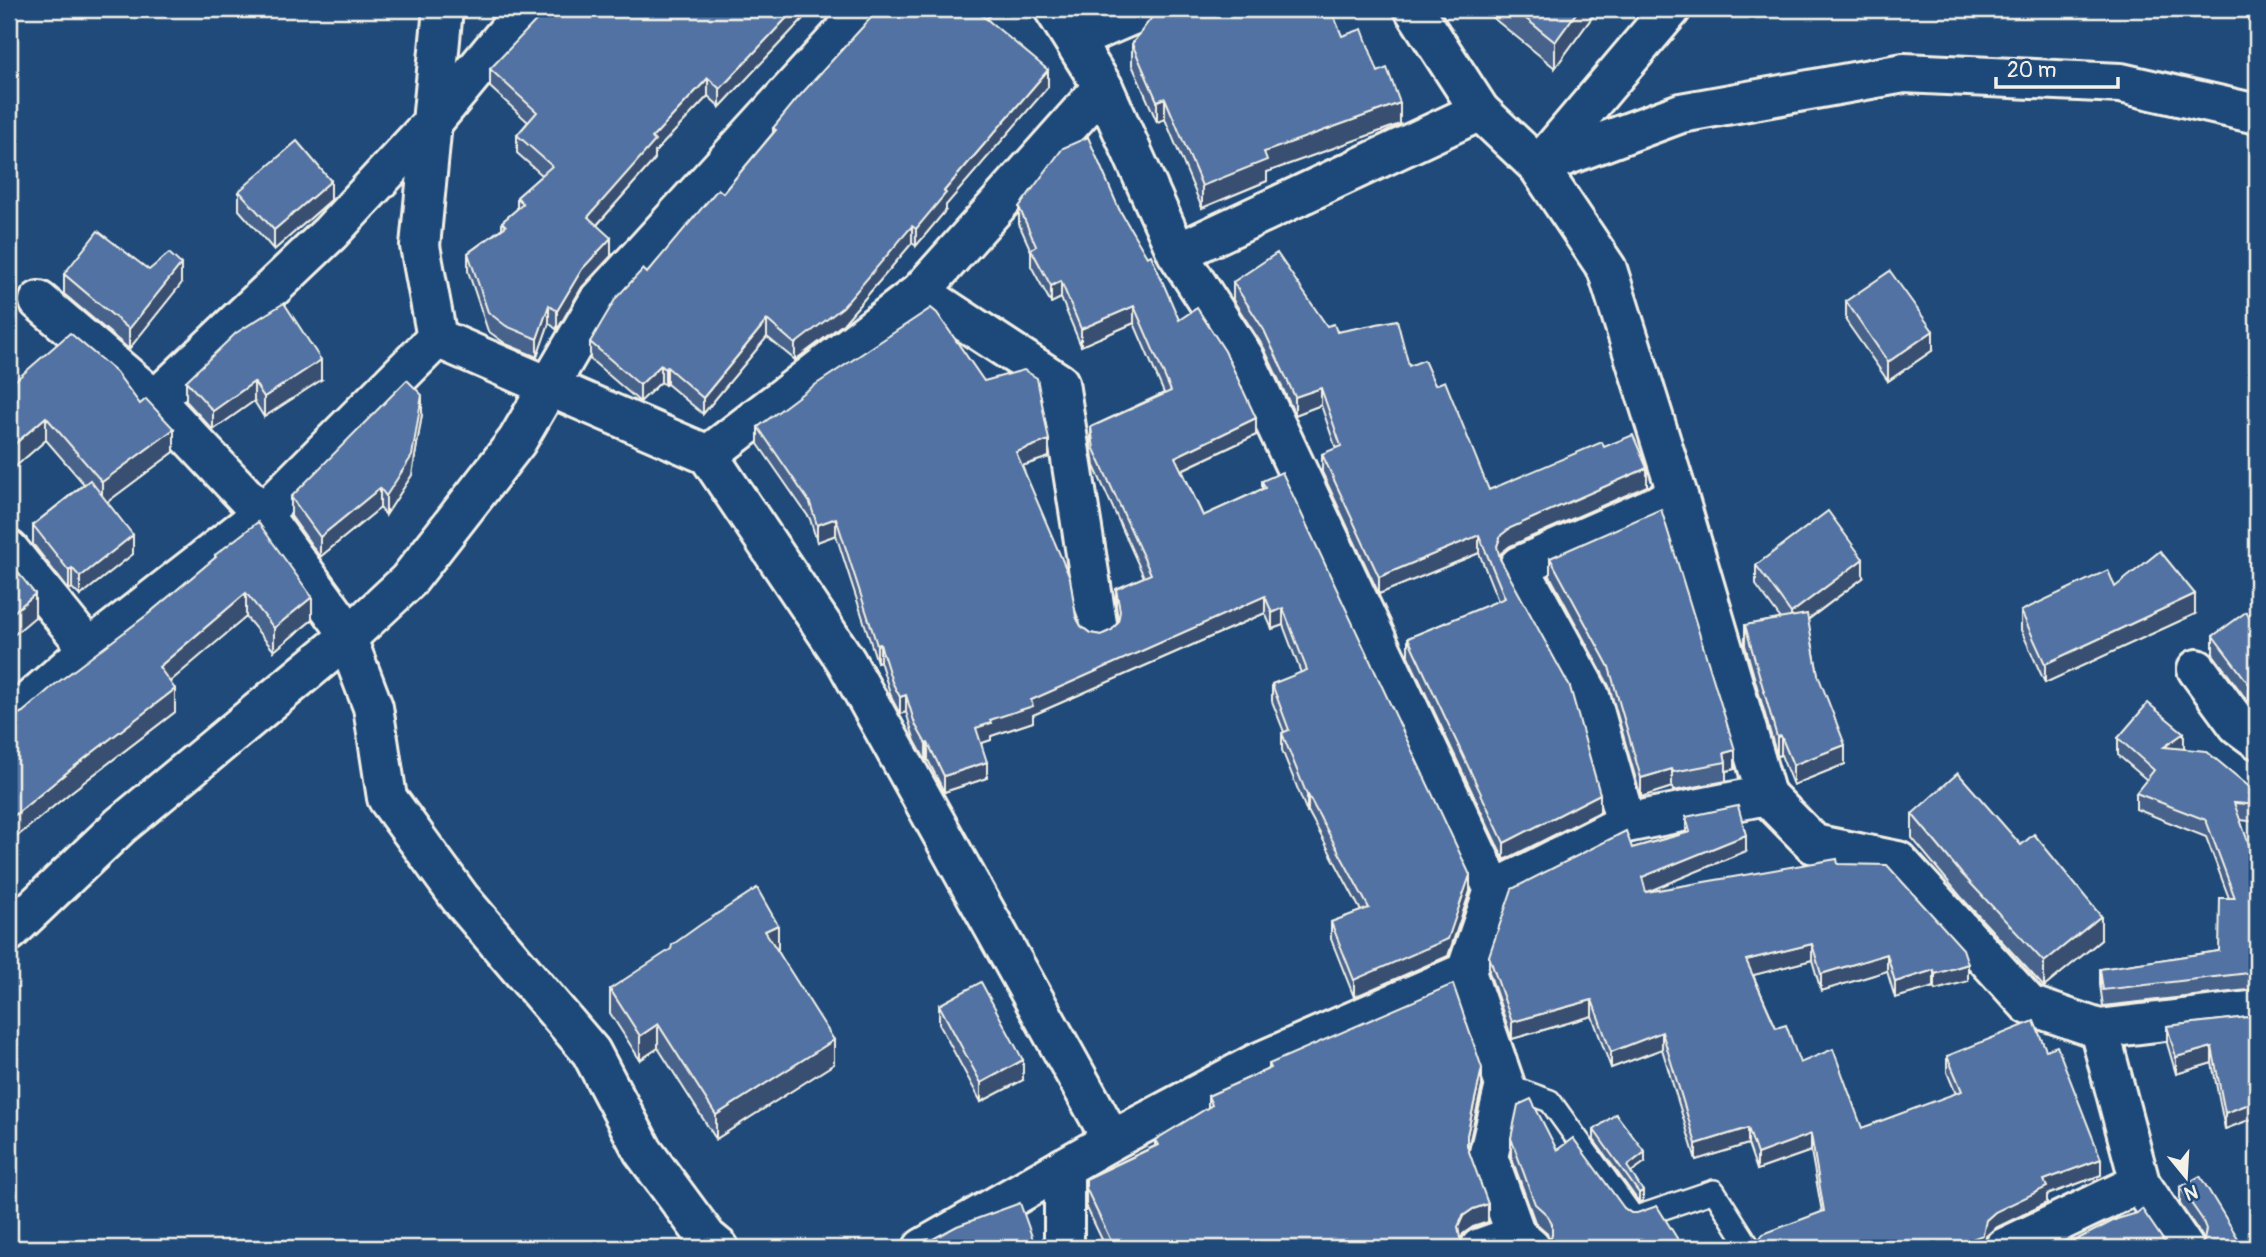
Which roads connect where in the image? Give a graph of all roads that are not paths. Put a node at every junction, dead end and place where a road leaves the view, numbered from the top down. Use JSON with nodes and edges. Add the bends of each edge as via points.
{"nodes":[{"id":1,"x":443,"y":9,"type":"edge"},
{"id":2,"x":526,"y":9,"type":"edge"},
{"id":3,"x":865,"y":9,"type":"edge"},
{"id":4,"x":1054,"y":9,"type":"edge"},
{"id":5,"x":1146,"y":9,"type":"edge"},
{"id":6,"x":1414,"y":9,"type":"edge"},
{"id":7,"x":1671,"y":9,"type":"edge"},
{"id":8,"x":1074,"y":40,"type":"junction"},
{"id":9,"x":1103,"y":87,"type":"junction"},
{"id":10,"x":1480,"y":111,"type":"junction"},
{"id":11,"x":2257,"y":114,"type":"edge"},
{"id":12,"x":432,"y":123,"type":"junction"},
{"id":13,"x":1538,"y":166,"type":"junction"},
{"id":14,"x":1177,"y":253,"type":"junction"},
{"id":15,"x":920,"y":292,"type":"junction"},
{"id":16,"x":39,"y":301,"type":"dead end"},
{"id":17,"x":437,"y":338,"type":"junction"},
{"id":18,"x":547,"y":387,"type":"junction"},
{"id":19,"x":155,"y":400,"type":"junction"},
{"id":20,"x":708,"y":455,"type":"junction"},
{"id":21,"x":1678,"y":496,"type":"junction"},
{"id":22,"x":262,"y":514,"type":"junction"},
{"id":23,"x":9,"y":550,"type":"edge"},
{"id":24,"x":1098,"y":630,"type":"dead end"},
{"id":25,"x":347,"y":638,"type":"junction"},
{"id":26,"x":89,"y":649,"type":"junction"},
{"id":27,"x":2197,"y":669,"type":"dead end"},
{"id":28,"x":9,"y":719,"type":"edge"},
{"id":29,"x":2257,"y":739,"type":"edge"},
{"id":30,"x":1766,"y":795,"type":"junction"},
{"id":31,"x":1626,"y":823,"type":"junction"},
{"id":32,"x":1494,"y":890,"type":"junction"},
{"id":33,"x":9,"y":932,"type":"edge"},
{"id":34,"x":1466,"y":972,"type":"junction"},
{"id":35,"x":2257,"y":1010,"type":"edge"},
{"id":36,"x":2099,"y":1029,"type":"junction"},
{"id":37,"x":1505,"y":1085,"type":"junction"},
{"id":38,"x":1112,"y":1140,"type":"junction"},
{"id":39,"x":1065,"y":1167,"type":"junction"},
{"id":40,"x":2140,"y":1183,"type":"junction"},
{"id":41,"x":1523,"y":1242,"type":"edge"},
{"id":42,"x":719,"y":1248,"type":"edge"},
{"id":43,"x":923,"y":1248,"type":"edge"},
{"id":44,"x":1064,"y":1248,"type":"edge"},
{"id":45,"x":1480,"y":1248,"type":"edge"},
{"id":46,"x":1750,"y":1248,"type":"edge"},
{"id":47,"x":2004,"y":1248,"type":"edge"},
{"id":48,"x":2184,"y":1248,"type":"edge"}],
"edges":[{"from":1,"to":12,"type":"street"},
{"from":2,"to":12,"type":"street"},
{"from":3,"to":18,"type":"street","via":[[598,302]]},
{"from":4,"to":8,"type":"street"},
{"from":5,"to":8,"type":"street"},
{"from":6,"to":10,"type":"street"},
{"from":7,"to":13,"type":"street"},
{"from":8,"to":9,"type":"street"},
{"from":9,"to":14,"type":"street"},
{"from":9,"to":15,"type":"street"},
{"from":10,"to":13,"type":"street"},
{"from":10,"to":14,"type":"street"},
{"from":11,"to":13,"type":"street","via":[[2122,83],[1903,73],[1681,113]]},
{"from":12,"to":17,"type":"street","via":[[419,246]]},
{"from":12,"to":19,"type":"street","via":[[330,233]]},
{"from":13,"to":21,"type":"street","via":[[1607,269]]},
{"from":14,"to":32,"type":"street","via":[[1244,357]]},
{"from":15,"to":20,"type":"street"},
{"from":15,"to":24,"type":"street","via":[[1059,383]]},
{"from":16,"to":19,"type":"street"},
{"from":17,"to":18,"type":"street"},
{"from":17,"to":22,"type":"street"},
{"from":18,"to":20,"type":"street"},
{"from":18,"to":25,"type":"street","via":[[517,441],[408,581]]},
{"from":19,"to":22,"type":"street"},
{"from":20,"to":38,"type":"street","via":[[846,661]]},
{"from":21,"to":30,"type":"street"},
{"from":21,"to":31,"type":"street","via":[[1519,566],[1590,696]]},
{"from":22,"to":25,"type":"street","via":[[341,623]]},
{"from":22,"to":26,"type":"street"},
{"from":23,"to":26,"type":"street"},
{"from":25,"to":33,"type":"street","via":[[120,826]]},
{"from":25,"to":42,"type":"street","via":[[373,707],[387,798],[460,898],[591,1052],[643,1151]]},
{"from":26,"to":28,"type":"street"},
{"from":27,"to":29,"type":"street","via":[[2238,725]]},
{"from":30,"to":31,"type":"street"},
{"from":30,"to":36,"type":"street","via":[[1814,844],[1898,861],[2029,1005]]},
{"from":31,"to":32,"type":"street"},
{"from":32,"to":34,"type":"street"},
{"from":34,"to":37,"type":"street"},
{"from":34,"to":38,"type":"street","via":[[1255,1064]]},
{"from":35,"to":36,"type":"street"},
{"from":36,"to":40,"type":"street"},
{"from":37,"to":41,"type":"street","via":[[1488,1157]]},
{"from":37,"to":46,"type":"lane","via":[[1550,1101],[1634,1217],[1714,1192]]},
{"from":38,"to":39,"type":"street"},
{"from":39,"to":43,"type":"street"},
{"from":39,"to":44,"type":"street"},
{"from":40,"to":47,"type":"street"},
{"from":40,"to":48,"type":"street"},
{"from":41,"to":45,"type":"street"}]}
